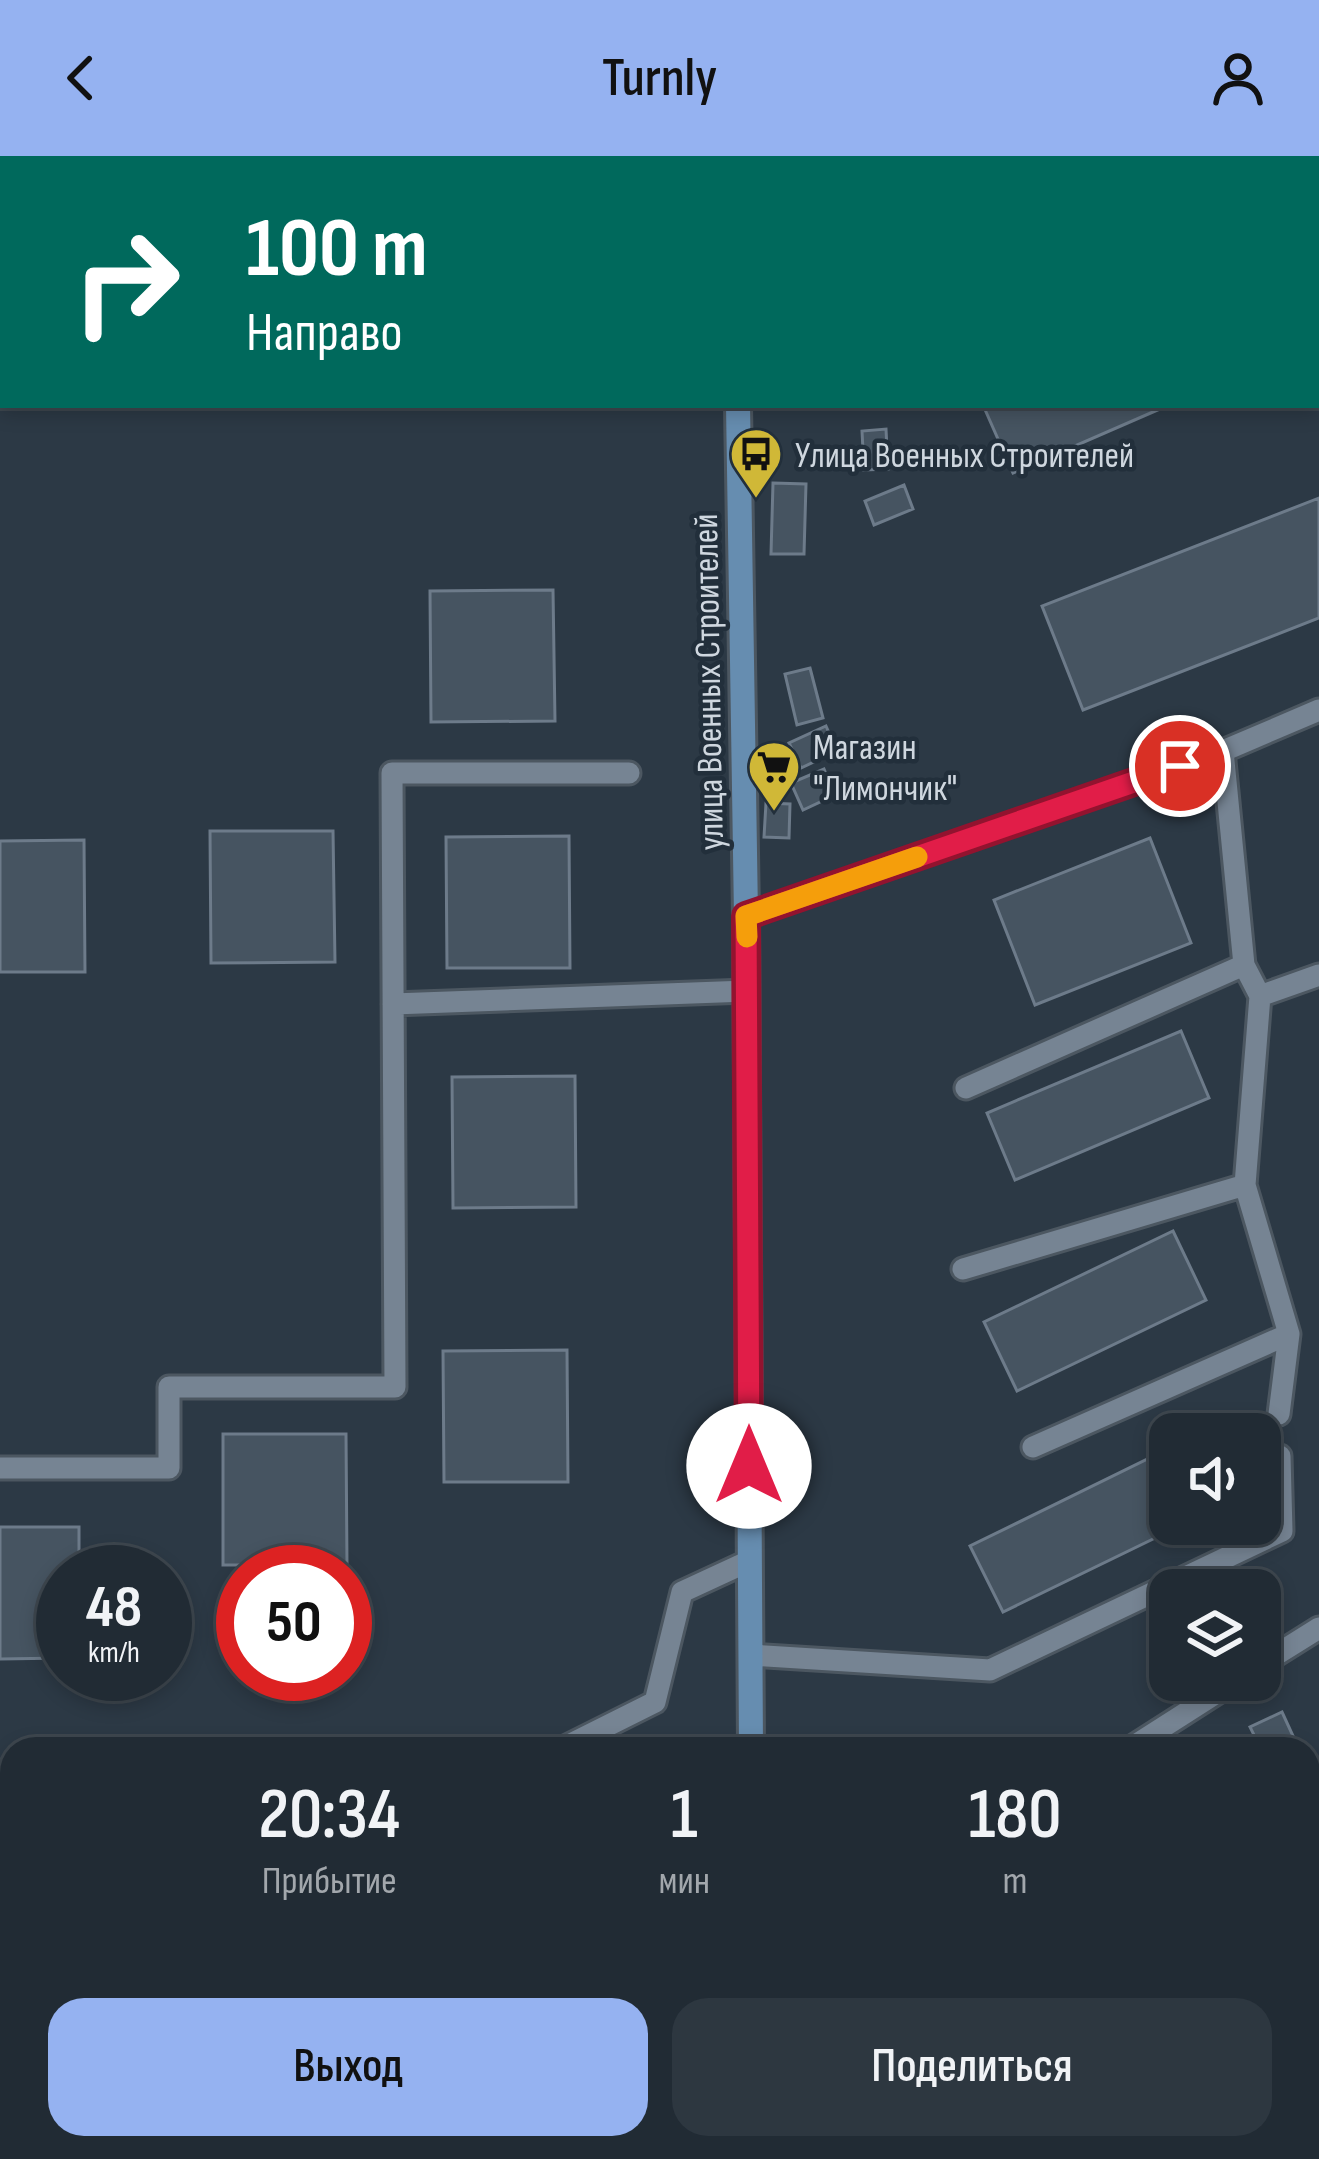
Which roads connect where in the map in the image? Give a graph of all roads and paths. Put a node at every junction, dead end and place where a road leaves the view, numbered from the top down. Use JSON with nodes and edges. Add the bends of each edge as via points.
{"nodes":[{"id":1,"x":738,"y":408,"type":"edge"},
{"id":2,"x":1319,"y":710,"type":"edge"},
{"id":3,"x":1223,"y":751,"type":"junction"},
{"id":4,"x":629,"y":773,"type":"dead end"},
{"id":5,"x":746,"y":916,"type":"junction"},
{"id":6,"x":1244,"y":965,"type":"junction"},
{"id":7,"x":1319,"y":975,"type":"edge"},
{"id":8,"x":747,"y":991,"type":"junction"},
{"id":9,"x":1260,"y":996,"type":"junction"},
{"id":10,"x":393,"y":1004,"type":"junction"},
{"id":11,"x":966,"y":1088,"type":"dead end"},
{"id":12,"x":1245,"y":1186,"type":"junction"},
{"id":13,"x":964,"y":1269,"type":"dead end"},
{"id":14,"x":1289,"y":1334,"type":"junction"},
{"id":15,"x":1279,"y":1413,"type":"edge"},
{"id":16,"x":1033,"y":1448,"type":"dead end"},
{"id":17,"x":0,"y":1468,"type":"edge"},
{"id":18,"x":1281,"y":1494,"type":"edge"},
{"id":19,"x":1281,"y":1531,"type":"edge"},
{"id":20,"x":1253,"y":1545,"type":"edge"},
{"id":21,"x":749,"y":1561,"type":"junction"},
{"id":22,"x":1319,"y":1628,"type":"edge"},
{"id":23,"x":1281,"y":1652,"type":"edge"},
{"id":24,"x":750,"y":1655,"type":"junction"},
{"id":25,"x":1204,"y":1701,"type":"edge"},
{"id":26,"x":585,"y":1737,"type":"edge"},
{"id":27,"x":751,"y":1737,"type":"edge"},
{"id":28,"x":1148,"y":1737,"type":"edge"}],
"edges":[{"from":1,"to":5,"type":"main road","name":"улица Военных Строителей"},
{"from":2,"to":3,"type":"lane"},
{"from":3,"to":5,"type":"lane"},
{"from":3,"to":6,"type":"lane"},
{"from":4,"to":10,"type":"lane","via":[[392,773]]},
{"from":5,"to":8,"type":"main road","name":"улица Военных Строителей"},
{"from":6,"to":9,"type":"lane"},
{"from":6,"to":11,"type":"lane"},
{"from":7,"to":9,"type":"lane"},
{"from":8,"to":10,"type":"lane"},
{"from":8,"to":21,"type":"main road","name":"улица Военных Строителей"},
{"from":9,"to":12,"type":"lane"},
{"from":10,"to":17,"type":"lane","via":[[395,1387],[169,1387],[169,1468]]},
{"from":12,"to":13,"type":"lane"},
{"from":12,"to":14,"type":"lane"},
{"from":14,"to":15,"type":"lane"},
{"from":14,"to":16,"type":"lane"},
{"from":18,"to":19,"type":"lane"},
{"from":20,"to":24,"type":"lane","via":[[990,1670]]},
{"from":21,"to":24,"type":"main road","name":"улица Военных Строителей"},
{"from":21,"to":26,"type":"lane","via":[[682,1592],[655,1702]]},
{"from":22,"to":23,"type":"lane"},
{"from":24,"to":27,"type":"main road","name":"улица Военных Строителей"},
{"from":25,"to":28,"type":"lane"}]}
